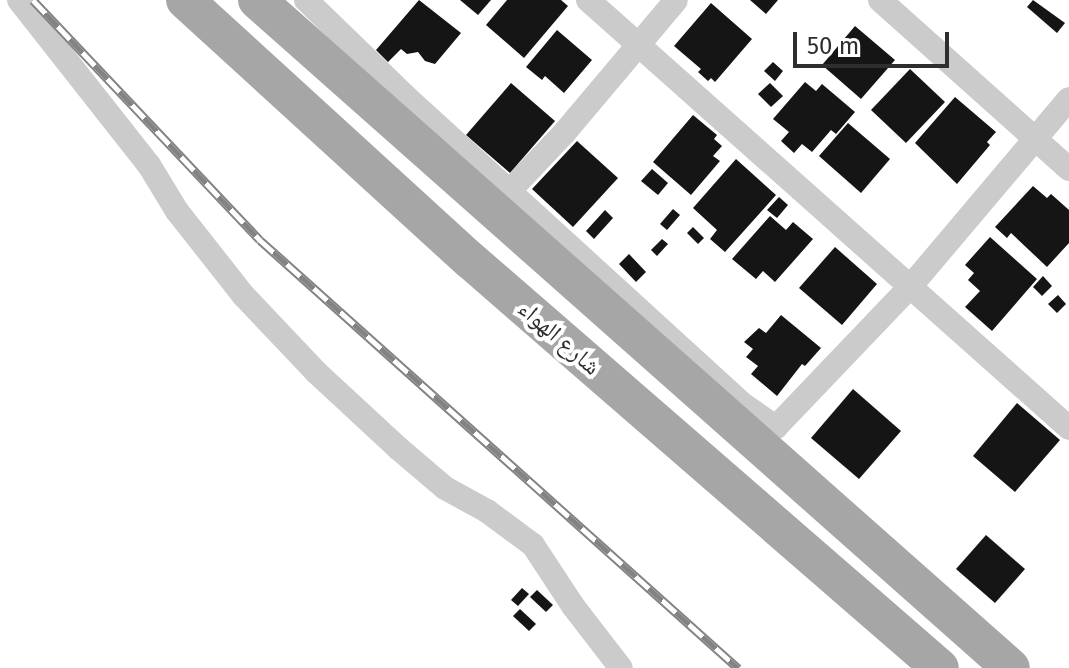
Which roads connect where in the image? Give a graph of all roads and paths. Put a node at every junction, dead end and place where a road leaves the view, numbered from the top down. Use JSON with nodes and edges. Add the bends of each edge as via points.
{"nodes":[{"id":1,"x":19,"y":0,"type":"edge"},
{"id":2,"x":185,"y":0,"type":"edge"},
{"id":3,"x":257,"y":0,"type":"edge"},
{"id":4,"x":306,"y":0,"type":"edge"},
{"id":5,"x":588,"y":0,"type":"edge"},
{"id":6,"x":676,"y":0,"type":"edge"},
{"id":7,"x":880,"y":0,"type":"edge"},
{"id":8,"x":638,"y":44,"type":"junction"},
{"id":9,"x":1069,"y":99,"type":"edge"},
{"id":10,"x":1034,"y":138,"type":"junction"},
{"id":11,"x":1069,"y":169,"type":"edge"},
{"id":12,"x":501,"y":199,"type":"junction"},
{"id":13,"x":910,"y":287,"type":"junction"},
{"id":14,"x":1069,"y":428,"type":"edge"},
{"id":15,"x":621,"y":668,"type":"edge"},
{"id":16,"x":940,"y":668,"type":"edge"},
{"id":17,"x":1011,"y":668,"type":"edge"}],
"edges":[{"from":1,"to":15,"type":"street","via":[[244,296],[398,448],[445,488],[513,527],[533,545]]},
{"from":2,"to":16,"type":"main road","name":"شارع الهواء","via":[[470,260]]},
{"from":3,"to":12,"type":"main road"},
{"from":4,"to":12,"type":"street"},
{"from":5,"to":8,"type":"street"},
{"from":6,"to":8,"type":"street"},
{"from":7,"to":10,"type":"street"},
{"from":8,"to":12,"type":"street"},
{"from":8,"to":13,"type":"street"},
{"from":9,"to":10,"type":"street"},
{"from":10,"to":11,"type":"street"},
{"from":10,"to":13,"type":"street"},
{"from":12,"to":13,"type":"street","via":[[776,427]]},
{"from":12,"to":17,"type":"main road"},
{"from":13,"to":14,"type":"street"}]}
